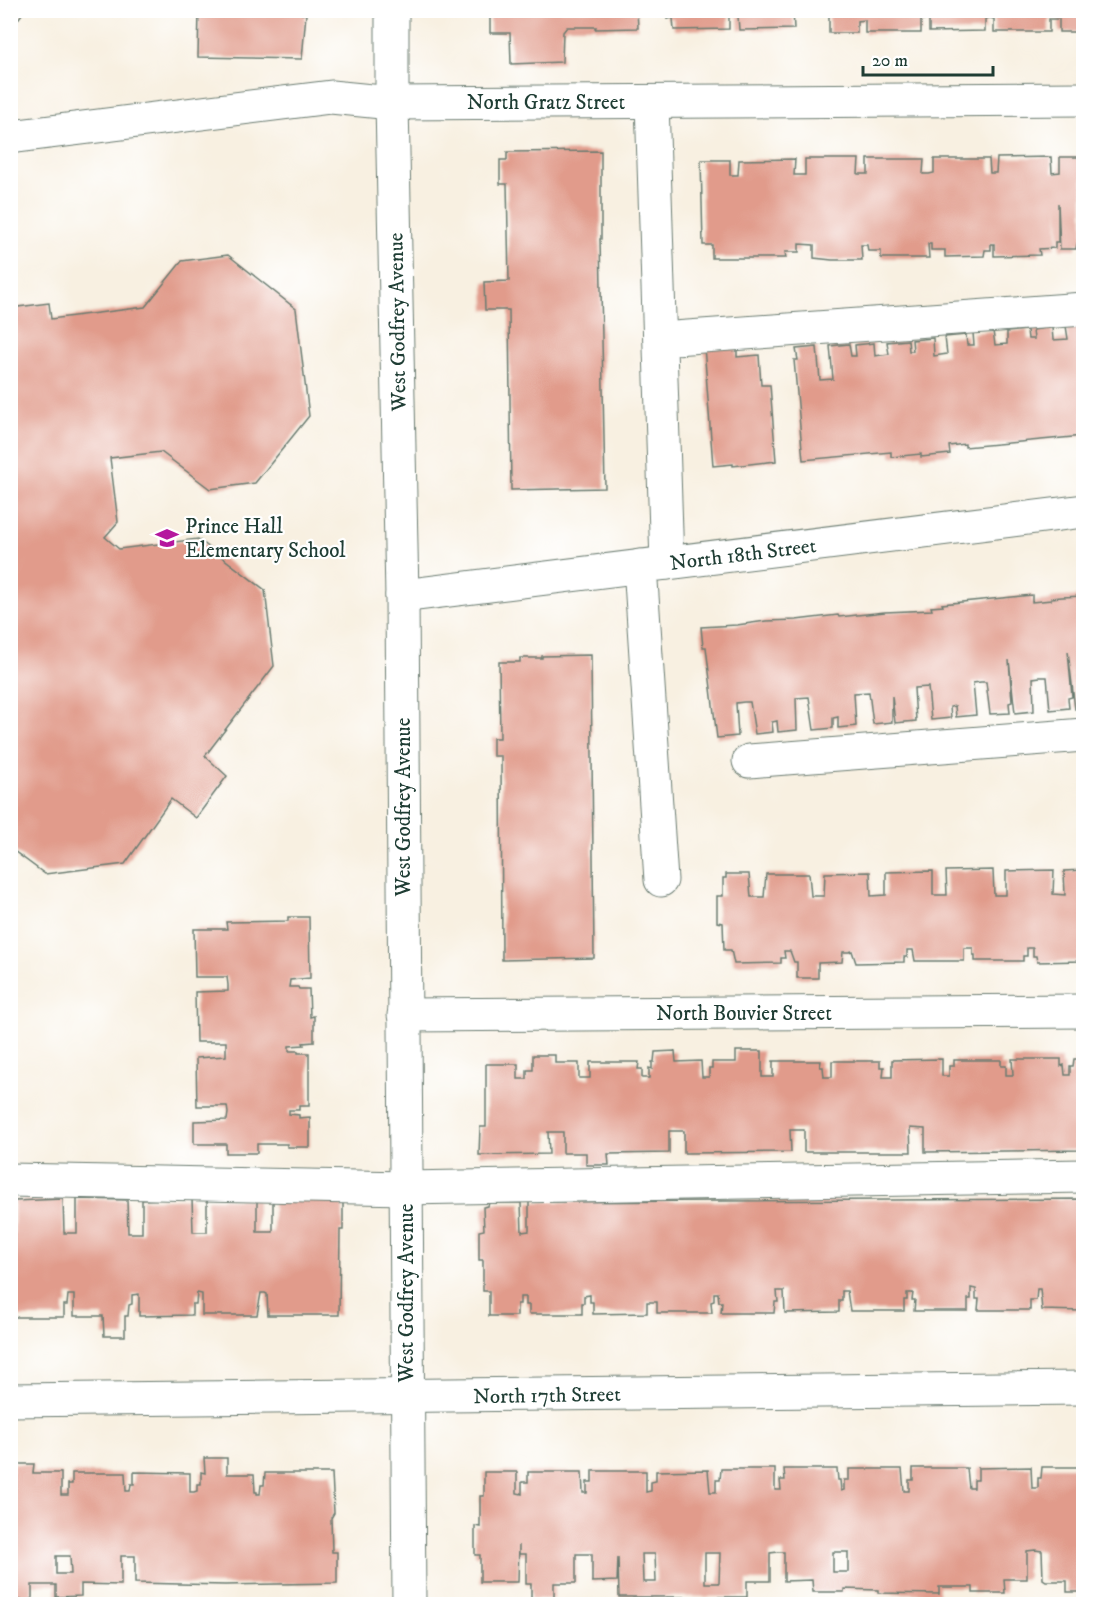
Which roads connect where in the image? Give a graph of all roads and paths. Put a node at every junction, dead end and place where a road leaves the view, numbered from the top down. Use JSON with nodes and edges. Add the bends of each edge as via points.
{"nodes":[{"id":1,"x":392,"y":10,"type":"edge"},
{"id":2,"x":1083,"y":99,"type":"edge"},
{"id":3,"x":652,"y":102,"type":"junction"},
{"id":4,"x":392,"y":103,"type":"junction"},
{"id":5,"x":10,"y":137,"type":"edge"},
{"id":6,"x":1083,"y":309,"type":"edge"},
{"id":7,"x":660,"y":339,"type":"junction"},
{"id":8,"x":1083,"y":511,"type":"edge"},
{"id":9,"x":654,"y":565,"type":"junction"},
{"id":10,"x":402,"y":596,"type":"junction"},
{"id":11,"x":1083,"y":735,"type":"edge"},
{"id":12,"x":749,"y":761,"type":"dead end"},
{"id":13,"x":661,"y":880,"type":"dead end"},
{"id":14,"x":1083,"y":1011,"type":"edge"},
{"id":15,"x":404,"y":1015,"type":"junction"},
{"id":16,"x":1083,"y":1176,"type":"edge"},
{"id":17,"x":10,"y":1180,"type":"edge"},
{"id":18,"x":405,"y":1188,"type":"junction"},
{"id":19,"x":1083,"y":1388,"type":"edge"},
{"id":20,"x":407,"y":1396,"type":"junction"},
{"id":21,"x":10,"y":1400,"type":"edge"},
{"id":22,"x":409,"y":1605,"type":"edge"}],
"edges":[{"from":1,"to":4,"type":"street","name":"West Godfrey Avenue"},
{"from":2,"to":3,"type":"street","name":"North Gratz Street"},
{"from":3,"to":4,"type":"street","name":"North Gratz Street"},
{"from":3,"to":7,"type":"street"},
{"from":4,"to":5,"type":"street","name":"North Gratz Street","via":[[331,97]]},
{"from":4,"to":10,"type":"street","name":"West Godfrey Avenue"},
{"from":6,"to":7,"type":"street"},
{"from":7,"to":9,"type":"street"},
{"from":8,"to":9,"type":"street","name":"North 18th Street"},
{"from":9,"to":10,"type":"street","name":"North 18th Street"},
{"from":9,"to":13,"type":"street"},
{"from":10,"to":15,"type":"street","name":"West Godfrey Avenue"},
{"from":11,"to":12,"type":"street"},
{"from":14,"to":15,"type":"street","name":"North Bouvier Street"},
{"from":15,"to":18,"type":"street","name":"West Godfrey Avenue"},
{"from":16,"to":18,"type":"street"},
{"from":17,"to":18,"type":"street"},
{"from":18,"to":20,"type":"street","name":"West Godfrey Avenue"},
{"from":19,"to":20,"type":"street","name":"North 17th Street"},
{"from":20,"to":21,"type":"street","name":"North 17th Street"},
{"from":20,"to":22,"type":"street","name":"West Godfrey Avenue"}]}
